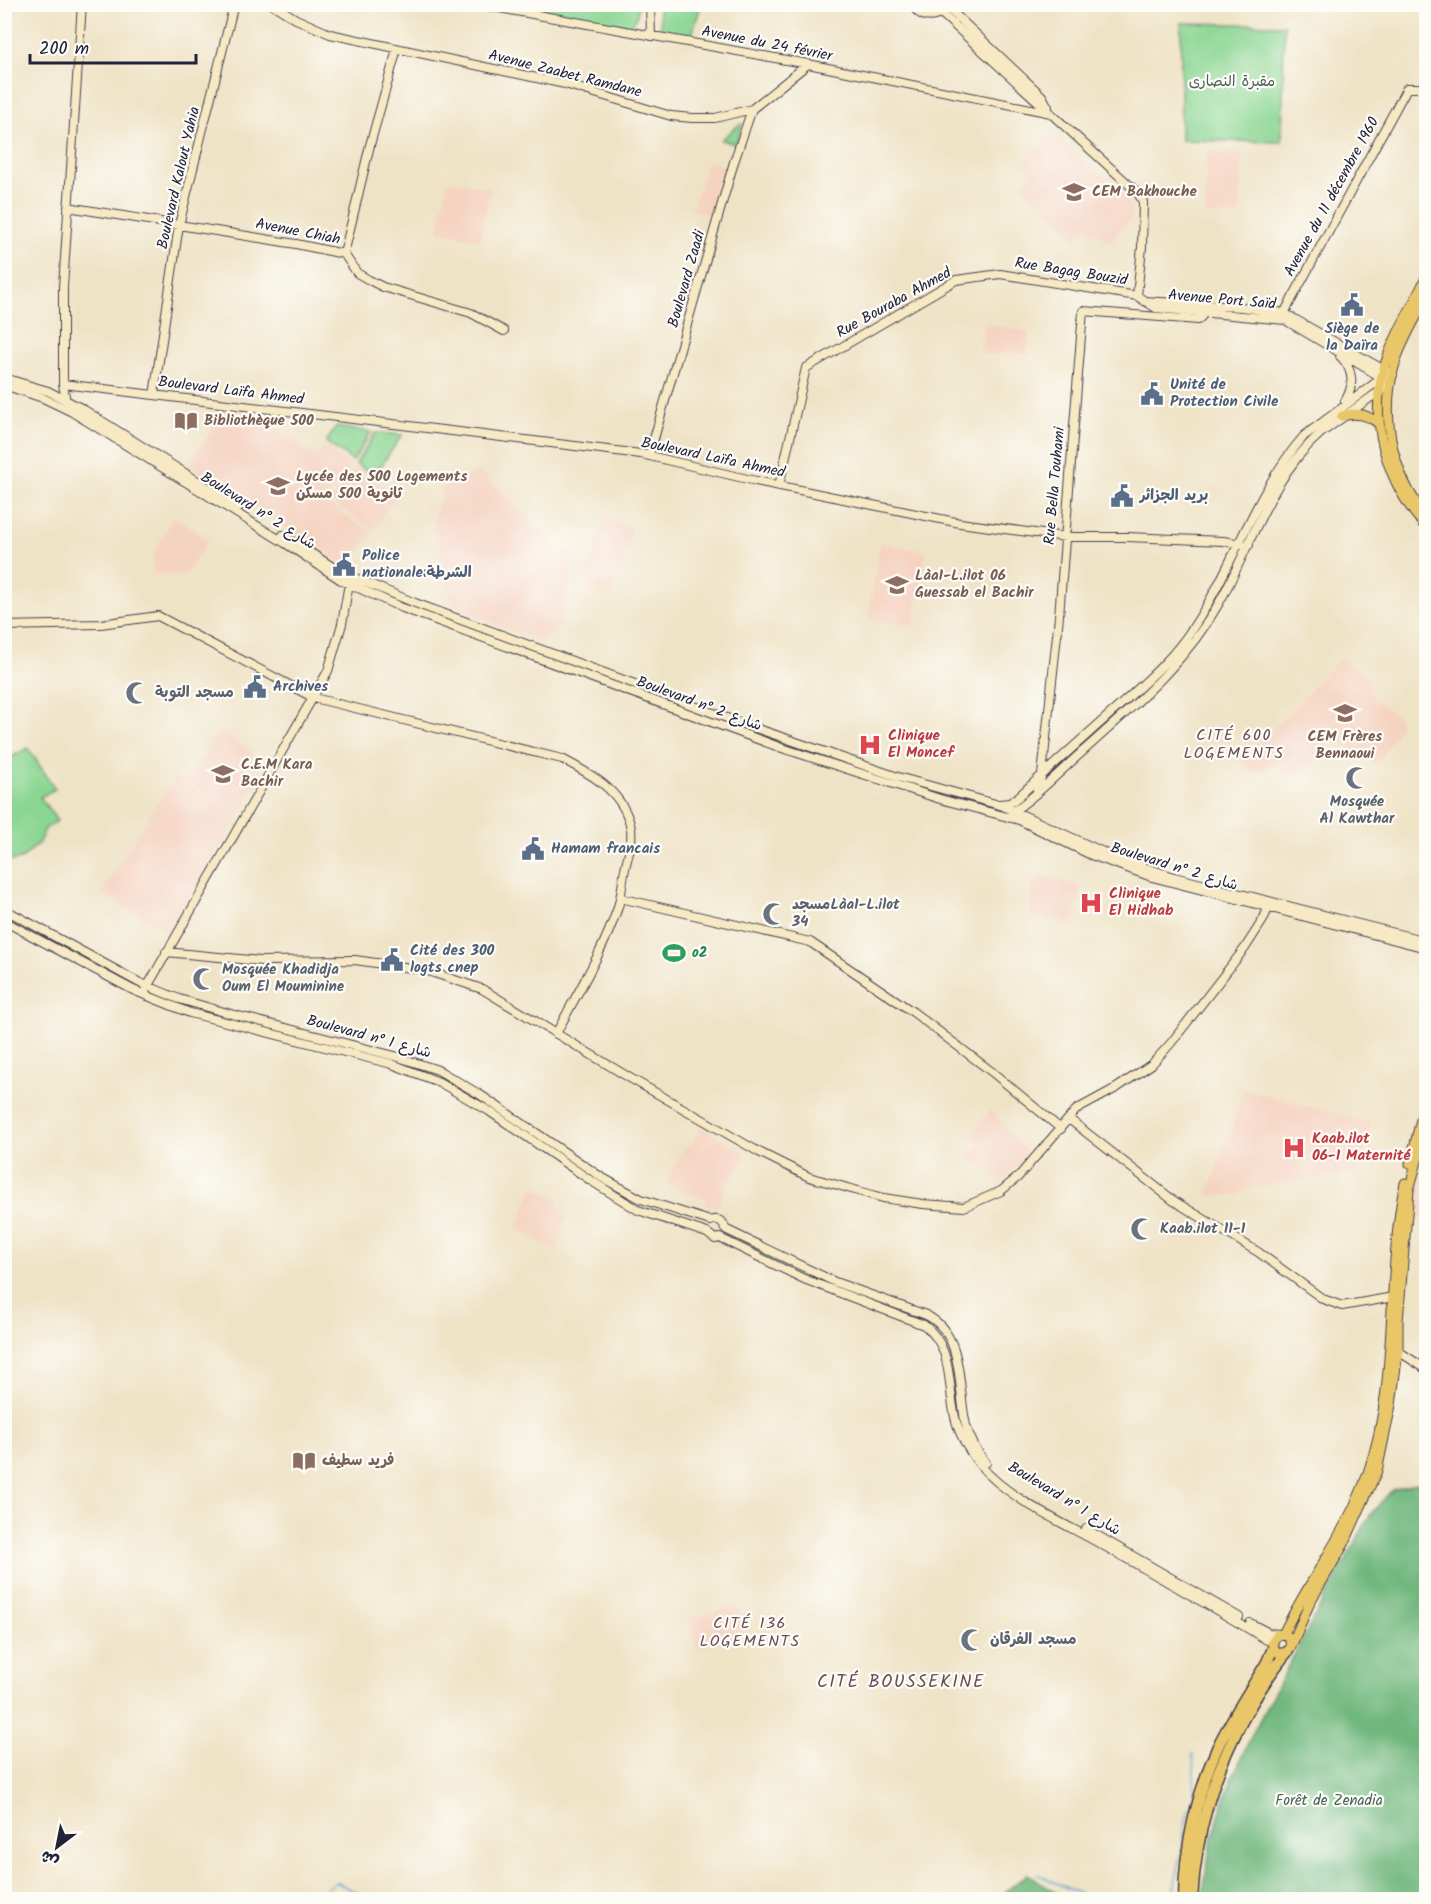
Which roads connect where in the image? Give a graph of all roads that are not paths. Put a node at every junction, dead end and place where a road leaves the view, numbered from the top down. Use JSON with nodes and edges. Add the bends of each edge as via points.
{"nodes":[{"id":1,"x":82,"y":4,"type":"edge"},
{"id":2,"x":234,"y":4,"type":"edge"},
{"id":3,"x":272,"y":4,"type":"edge"},
{"id":4,"x":477,"y":4,"type":"edge"},
{"id":5,"x":650,"y":4,"type":"edge"},
{"id":6,"x":912,"y":4,"type":"edge"},
{"id":7,"x":945,"y":8,"type":"edge"},
{"id":8,"x":651,"y":36,"type":"junction"},
{"id":9,"x":397,"y":49,"type":"junction"},
{"id":10,"x":808,"y":64,"type":"junction"},
{"id":11,"x":1426,"y":88,"type":"edge"},
{"id":12,"x":752,"y":109,"type":"junction"},
{"id":13,"x":1051,"y":113,"type":"junction"},
{"id":14,"x":68,"y":207,"type":"junction"},
{"id":15,"x":179,"y":225,"type":"junction"},
{"id":16,"x":345,"y":255,"type":"junction"},
{"id":17,"x":1000,"y":274,"type":"joint"},
{"id":18,"x":1426,"y":278,"type":"edge"},
{"id":19,"x":1141,"y":298,"type":"junction"},
{"id":20,"x":1426,"y":298,"type":"edge"},
{"id":21,"x":1202,"y":308,"type":"junction"},
{"id":22,"x":1283,"y":316,"type":"junction"},
{"id":23,"x":504,"y":331,"type":"dead end"},
{"id":24,"x":1331,"y":347,"type":"junction"},
{"id":25,"x":1387,"y":376,"type":"junction"},
{"id":26,"x":4,"y":378,"type":"edge"},
{"id":27,"x":63,"y":384,"type":"junction"},
{"id":28,"x":4,"y":385,"type":"edge"},
{"id":29,"x":1381,"y":390,"type":"junction"},
{"id":30,"x":154,"y":395,"type":"junction"},
{"id":31,"x":66,"y":405,"type":"junction"},
{"id":32,"x":1342,"y":406,"type":"junction"},
{"id":33,"x":1342,"y":416,"type":"junction"},
{"id":34,"x":1380,"y":424,"type":"junction"},
{"id":35,"x":650,"y":456,"type":"junction"},
{"id":36,"x":779,"y":486,"type":"junction"},
{"id":37,"x":1426,"y":516,"type":"edge"},
{"id":38,"x":1426,"y":527,"type":"edge"},
{"id":39,"x":1065,"y":537,"type":"junction"},
{"id":40,"x":1244,"y":544,"type":"junction"},
{"id":41,"x":349,"y":583,"type":"junction"},
{"id":42,"x":4,"y":626,"type":"edge"},
{"id":43,"x":314,"y":698,"type":"junction"},
{"id":44,"x":1042,"y":775,"type":"junction"},
{"id":45,"x":1035,"y":793,"type":"junction"},
{"id":46,"x":1014,"y":800,"type":"junction"},
{"id":47,"x":1028,"y":800,"type":"junction"},
{"id":48,"x":996,"y":805,"type":"junction"},
{"id":49,"x":1014,"y":811,"type":"junction"},
{"id":50,"x":1003,"y":814,"type":"junction"},
{"id":51,"x":1019,"y":820,"type":"junction"},
{"id":52,"x":1034,"y":820,"type":"junction"},
{"id":53,"x":620,"y":898,"type":"junction"},
{"id":54,"x":1270,"y":905,"type":"junction"},
{"id":55,"x":4,"y":909,"type":"edge"},
{"id":56,"x":4,"y":921,"type":"edge"},
{"id":57,"x":1426,"y":941,"type":"edge"},
{"id":58,"x":1426,"y":948,"type":"edge"},
{"id":59,"x":166,"y":952,"type":"junction"},
{"id":60,"x":145,"y":990,"type":"junction"},
{"id":61,"x":556,"y":1034,"type":"junction"},
{"id":62,"x":1426,"y":1099,"type":"edge"},
{"id":63,"x":1069,"y":1119,"type":"junction"},
{"id":64,"x":1061,"y":1129,"type":"junction"},
{"id":65,"x":1426,"y":1129,"type":"edge"},
{"id":66,"x":710,"y":1221,"type":"junction"},
{"id":67,"x":725,"y":1229,"type":"junction"},
{"id":68,"x":707,"y":1233,"type":"junction"},
{"id":69,"x":720,"y":1238,"type":"junction"},
{"id":70,"x":1396,"y":1296,"type":"junction"},
{"id":71,"x":1398,"y":1352,"type":"junction"},
{"id":72,"x":1426,"y":1368,"type":"edge"},
{"id":73,"x":1277,"y":1639,"type":"junction"},
{"id":74,"x":1290,"y":1649,"type":"junction"},
{"id":75,"x":1184,"y":1899,"type":"edge"},
{"id":76,"x":1192,"y":1899,"type":"edge"}],
"edges":[{"from":1,"to":14,"type":"main road"},
{"from":2,"to":15,"type":"main road","name":"Boulevard Kalout Yahia"},
{"from":3,"to":9,"type":"main road","name":"Avenue Zaabet Ramdane","via":[[330,34]]},
{"from":4,"to":8,"type":"main road","name":"Avenue du 24 février"},
{"from":5,"to":8,"type":"main road"},
{"from":6,"to":7,"type":"main road","via":[[923,16],[933,17]]},
{"from":7,"to":13,"type":"main road"},
{"from":8,"to":10,"type":"main road","name":"Avenue du 24 février"},
{"from":9,"to":12,"type":"main road","name":"Avenue Zaabet Ramdane","via":[[565,84],[671,116],[716,118]]},
{"from":9,"to":16,"type":"main road"},
{"from":10,"to":12,"type":"main road","name":"Avenue Zaabet Ramdane"},
{"from":10,"to":13,"type":"main road","name":"Avenue du 24 février"},
{"from":11,"to":22,"type":"main road","name":"Avenue du 11 décembre 1960","via":[[1407,88]]},
{"from":12,"to":35,"type":"main road","name":"Boulevard Zaadi"},
{"from":13,"to":19,"type":"main road","via":[[1143,202]]},
{"from":14,"to":15,"type":"main road","name":"Avenue Chiah"},
{"from":14,"to":27,"type":"main road"},
{"from":15,"to":16,"type":"main road","name":"Avenue Chiah"},
{"from":15,"to":30,"type":"main road","name":"Boulevard Kalout Yahia"},
{"from":16,"to":23,"type":"main road","name":"Avenue Chiah","via":[[357,273],[383,287],[471,313]]},
{"from":17,"to":19,"type":"main road","name":"Rue Bagag Bouzid"},
{"from":17,"to":36,"type":"main road","name":"Rue Bouraba Ahmed","via":[[956,280],[806,369]]},
{"from":18,"to":25,"type":"main road","via":[[1391,348]]},
{"from":19,"to":21,"type":"main road","name":"Avenue Port Saïd"},
{"from":20,"to":25,"type":"main road"},
{"from":21,"to":22,"type":"main road","name":"Avenue Port Saïd","via":[[1241,307]]},
{"from":21,"to":39,"type":"main road","name":"Rue Bella Touhami","via":[[1198,320],[1083,311]]},
{"from":22,"to":24,"type":"main road","name":"Avenue Port Saïd"},
{"from":22,"to":25,"type":"main road","name":"Avenue Port Saïd"},
{"from":24,"to":25,"type":"main road","name":"Avenue Port Saïd"},
{"from":24,"to":32,"type":"main road","via":[[1345,361],[1351,376],[1350,394]]},
{"from":25,"to":29,"type":"main road"},
{"from":25,"to":32,"type":"main road"},
{"from":25,"to":37,"type":"main road","via":[[1395,459],[1411,495]]},
{"from":26,"to":31,"type":"main road","name":"Boulevard n° شارع 2","via":[[48,392]]},
{"from":27,"to":30,"type":"main road","name":"Boulevard Laïfa Ahmed"},
{"from":27,"to":31,"type":"main road"},
{"from":28,"to":31,"type":"main road","name":"Boulevard n° شارع 2"},
{"from":29,"to":33,"type":"main road"},
{"from":29,"to":34,"type":"main road"},
{"from":30,"to":35,"type":"main road","name":"Boulevard Laïfa Ahmed"},
{"from":31,"to":41,"type":"main road","name":"Boulevard n° شارع 2"},
{"from":31,"to":48,"type":"main road","name":"Boulevard n° شارع 2","via":[[173,464],[339,571],[377,588],[735,722],[898,777]]},
{"from":32,"to":40,"type":"main road","via":[[1293,448],[1266,488]]},
{"from":33,"to":34,"type":"main road","via":[[1365,415]]},
{"from":33,"to":40,"type":"main road","via":[[1311,441],[1294,462]]},
{"from":34,"to":38,"type":"main road","via":[[1385,457],[1394,478]]},
{"from":35,"to":36,"type":"main road","name":"Boulevard Laïfa Ahmed"},
{"from":36,"to":39,"type":"main road","name":"Boulevard Laïfa Ahmed","via":[[960,524]]},
{"from":39,"to":40,"type":"main road","name":"Boulevard Laïfa Ahmed"},
{"from":39,"to":44,"type":"main road","name":"Rue Bella Touhami"},
{"from":40,"to":44,"type":"main road","via":[[1191,631],[1162,667]]},
{"from":40,"to":45,"type":"main road","via":[[1211,618],[1168,674]]},
{"from":41,"to":43,"type":"main road","via":[[331,662]]},
{"from":41,"to":50,"type":"main road","name":"Boulevard n° شارع 2","via":[[411,611],[779,747],[940,799]]},
{"from":42,"to":43,"type":"main road","via":[[101,624],[158,616]]},
{"from":43,"to":53,"type":"main road","via":[[562,759],[596,778],[612,791],[631,825]]},
{"from":43,"to":59,"type":"main road"},
{"from":44,"to":45,"type":"main road","name":"Rue Bella Touhami"},
{"from":44,"to":46,"type":"main road"},
{"from":45,"to":47,"type":"main road"},
{"from":46,"to":48,"type":"main road"},
{"from":46,"to":49,"type":"main road"},
{"from":47,"to":49,"type":"main road"},
{"from":47,"to":52,"type":"main road"},
{"from":48,"to":49,"type":"main road","name":"Boulevard n° شارع 2"},
{"from":49,"to":50,"type":"main road"},
{"from":49,"to":51,"type":"main road"},
{"from":49,"to":52,"type":"main road","name":"Boulevard n° شارع 2"},
{"from":50,"to":51,"type":"main road","name":"Boulevard n° شارع 2"},
{"from":51,"to":54,"type":"main road","name":"Boulevard n° شارع 2","via":[[1119,866]]},
{"from":52,"to":54,"type":"main road","name":"Boulevard n° شارع 2","via":[[1138,866]]},
{"from":53,"to":61,"type":"main road","via":[[604,944]]},
{"from":53,"to":64,"type":"main road","via":[[810,942],[914,1012]]},
{"from":54,"to":57,"type":"main road","name":"Boulevard n° شارع 2"},
{"from":54,"to":58,"type":"main road","name":"Boulevard n° شارع 2"},
{"from":54,"to":63,"type":"main road","via":[[1245,948],[1152,1064],[1076,1110]]},
{"from":55,"to":60,"type":"main road","name":"Boulevard n° شارع 1"},
{"from":56,"to":60,"type":"main road","name":"Boulevard n° شارع 1"},
{"from":59,"to":60,"type":"main road"},
{"from":59,"to":61,"type":"main road","via":[[261,961],[355,960],[425,970],[482,989]]},
{"from":60,"to":66,"type":"main road","name":"Boulevard n° شارع 1","via":[[438,1070],[641,1199]]},
{"from":60,"to":68,"type":"main road","name":"Boulevard n° شارع 1","via":[[190,1013],[392,1064],[439,1082],[638,1210]]},
{"from":61,"to":64,"type":"main road","via":[[808,1177],[883,1198],[964,1207],[981,1201],[1018,1177]]},
{"from":62,"to":70,"type":"main road","via":[[1401,1200]]},
{"from":63,"to":64,"type":"main road"},
{"from":63,"to":70,"type":"main road","via":[[1174,1201],[1323,1299],[1342,1306]]},
{"from":65,"to":70,"type":"main road","via":[[1409,1190]]},
{"from":66,"to":67,"type":"main road","via":[[720,1221]]},
{"from":66,"to":68,"type":"main road"},
{"from":67,"to":69,"type":"main road"},
{"from":67,"to":73,"type":"main road","name":"Boulevard n° شارع 1","via":[[836,1282],[936,1320],[955,1353],[971,1437],[998,1477]]},
{"from":68,"to":69,"type":"main road","via":[[714,1239]]},
{"from":69,"to":73,"type":"main road","name":"Boulevard n° شارع 1","via":[[804,1280],[924,1325],[945,1351],[954,1415],[962,1437],[998,1483],[1267,1640]]},
{"from":70,"to":71,"type":"main road"},
{"from":70,"to":73,"type":"main road","via":[[1383,1407],[1369,1472],[1337,1540]]},
{"from":71,"to":72,"type":"main road"},
{"from":71,"to":74,"type":"main road","via":[[1377,1471]]},
{"from":73,"to":74,"type":"main road","via":[[1291,1640]]},
{"from":73,"to":74,"type":"main road","via":[[1280,1653]]},
{"from":73,"to":75,"type":"highway","via":[[1212,1762],[1192,1830]]},
{"from":74,"to":76,"type":"highway","via":[[1254,1700],[1220,1766],[1195,1856]]}]}
